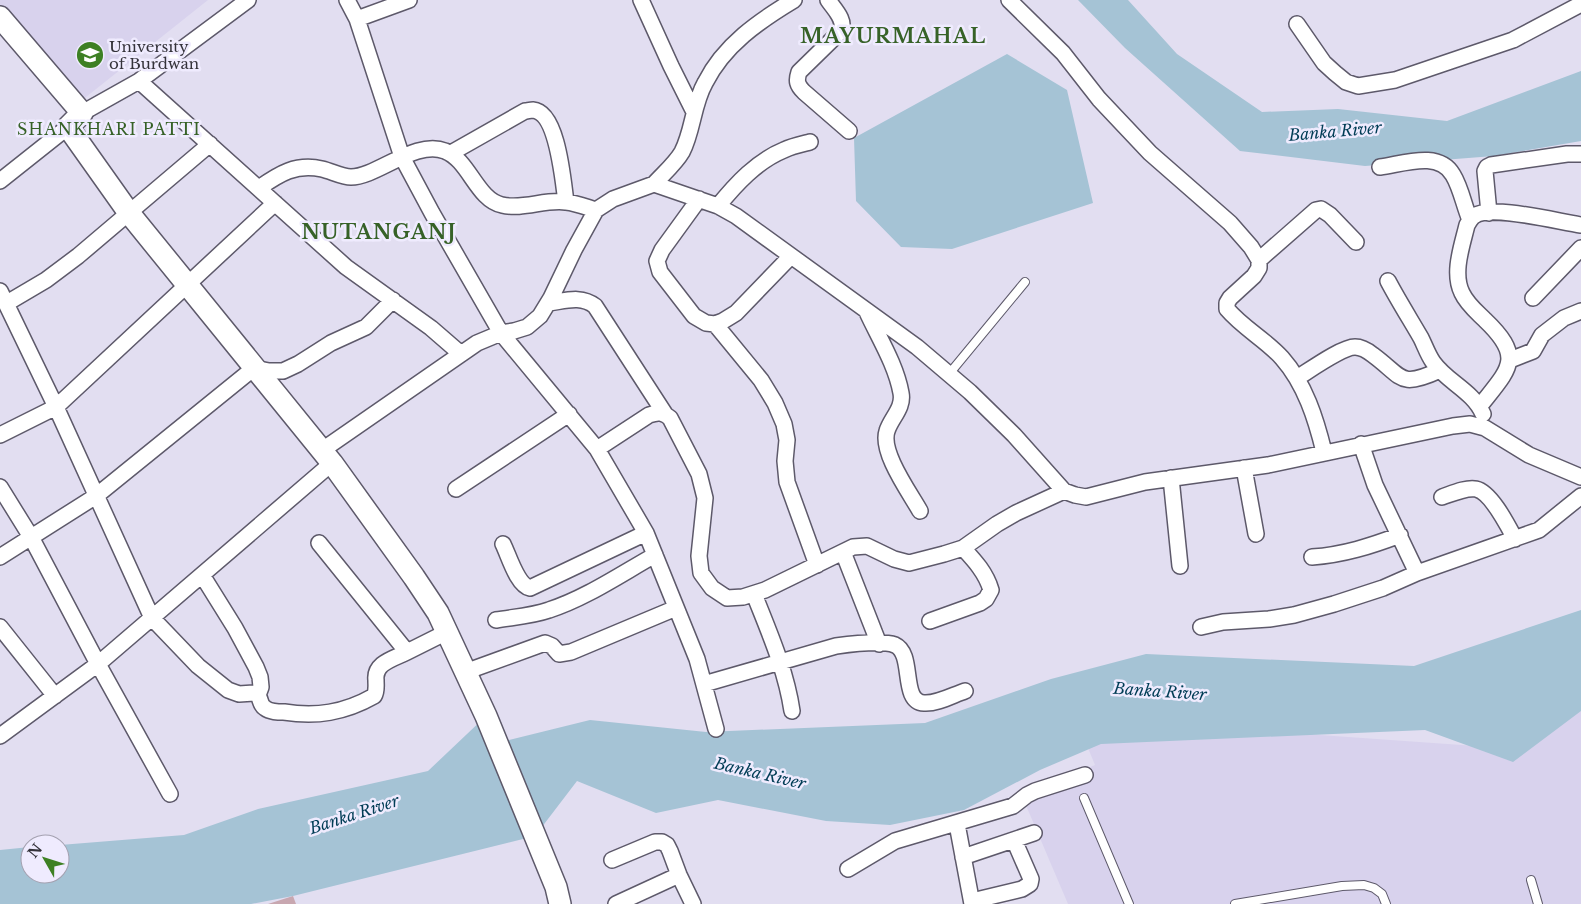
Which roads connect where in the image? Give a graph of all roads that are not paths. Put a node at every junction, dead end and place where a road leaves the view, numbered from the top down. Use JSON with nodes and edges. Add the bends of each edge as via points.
{"nodes":[{"id":1,"x":248,"y":0,"type":"edge"},
{"id":2,"x":347,"y":0,"type":"edge"},
{"id":3,"x":409,"y":0,"type":"edge"},
{"id":4,"x":641,"y":0,"type":"edge"},
{"id":5,"x":794,"y":0,"type":"edge"},
{"id":6,"x":828,"y":0,"type":"edge"},
{"id":7,"x":1009,"y":0,"type":"edge"},
{"id":8,"x":1581,"y":4,"type":"edge"},
{"id":9,"x":768,"y":7,"type":"edge"},
{"id":10,"x":0,"y":17,"type":"edge"},
{"id":11,"x":357,"y":19,"type":"junction"},
{"id":12,"x":1297,"y":24,"type":"dead end"},
{"id":13,"x":139,"y":81,"type":"junction"},
{"id":14,"x":694,"y":112,"type":"junction"},
{"id":15,"x":75,"y":120,"type":"junction"},
{"id":16,"x":849,"y":131,"type":"dead end"},
{"id":17,"x":810,"y":142,"type":"dead end"},
{"id":18,"x":210,"y":144,"type":"junction"},
{"id":19,"x":451,"y":154,"type":"junction"},
{"id":20,"x":1581,"y":154,"type":"edge"},
{"id":21,"x":402,"y":156,"type":"junction"},
{"id":22,"x":1380,"y":167,"type":"dead end"},
{"id":23,"x":0,"y":182,"type":"edge"},
{"id":24,"x":654,"y":184,"type":"junction"},
{"id":25,"x":259,"y":188,"type":"junction"},
{"id":26,"x":699,"y":199,"type":"junction"},
{"id":27,"x":566,"y":202,"type":"junction"},
{"id":28,"x":275,"y":203,"type":"junction"},
{"id":29,"x":718,"y":206,"type":"junction"},
{"id":30,"x":596,"y":210,"type":"junction"},
{"id":31,"x":129,"y":213,"type":"junction"},
{"id":32,"x":1489,"y":213,"type":"junction"},
{"id":33,"x":1470,"y":220,"type":"junction"},
{"id":34,"x":1581,"y":225,"type":"edge"},
{"id":35,"x":1356,"y":242,"type":"dead end"},
{"id":36,"x":1581,"y":248,"type":"edge"},
{"id":37,"x":791,"y":256,"type":"junction"},
{"id":38,"x":1259,"y":260,"type":"junction"},
{"id":39,"x":1388,"y":281,"type":"dead end"},
{"id":40,"x":1025,"y":282,"type":"dead end"},
{"id":41,"x":187,"y":285,"type":"junction"},
{"id":42,"x":1533,"y":298,"type":"dead end"},
{"id":43,"x":393,"y":300,"type":"junction"},
{"id":44,"x":548,"y":303,"type":"junction"},
{"id":45,"x":4,"y":306,"type":"edge"},
{"id":46,"x":867,"y":311,"type":"junction"},
{"id":47,"x":1581,"y":311,"type":"edge"},
{"id":48,"x":715,"y":324,"type":"junction"},
{"id":49,"x":501,"y":333,"type":"junction"},
{"id":50,"x":461,"y":354,"type":"junction"},
{"id":51,"x":1510,"y":360,"type":"junction"},
{"id":52,"x":254,"y":368,"type":"junction"},
{"id":53,"x":1440,"y":370,"type":"junction"},
{"id":54,"x":949,"y":374,"type":"junction"},
{"id":55,"x":1297,"y":378,"type":"junction"},
{"id":56,"x":1480,"y":406,"type":"junction"},
{"id":57,"x":56,"y":407,"type":"junction"},
{"id":58,"x":569,"y":414,"type":"junction"},
{"id":59,"x":665,"y":414,"type":"junction"},
{"id":60,"x":1485,"y":428,"type":"junction"},
{"id":61,"x":0,"y":435,"type":"edge"},
{"id":62,"x":1361,"y":444,"type":"junction"},
{"id":63,"x":597,"y":449,"type":"junction"},
{"id":64,"x":1324,"y":452,"type":"junction"},
{"id":65,"x":326,"y":457,"type":"junction"},
{"id":66,"x":1244,"y":468,"type":"junction"},
{"id":67,"x":1581,"y":477,"type":"edge"},
{"id":68,"x":1171,"y":478,"type":"junction"},
{"id":69,"x":0,"y":487,"type":"edge"},
{"id":70,"x":456,"y":489,"type":"dead end"},
{"id":71,"x":1064,"y":491,"type":"junction"},
{"id":72,"x":96,"y":496,"type":"junction"},
{"id":73,"x":1581,"y":496,"type":"edge"},
{"id":74,"x":1442,"y":498,"type":"dead end"},
{"id":75,"x":920,"y":511,"type":"dead end"},
{"id":76,"x":646,"y":533,"type":"junction"},
{"id":77,"x":1256,"y":534,"type":"dead end"},
{"id":78,"x":1400,"y":535,"type":"junction"},
{"id":79,"x":31,"y":537,"type":"junction"},
{"id":80,"x":1515,"y":539,"type":"junction"},
{"id":81,"x":319,"y":543,"type":"dead end"},
{"id":82,"x":503,"y":544,"type":"dead end"},
{"id":83,"x":963,"y":548,"type":"junction"},
{"id":84,"x":843,"y":552,"type":"junction"},
{"id":85,"x":655,"y":555,"type":"junction"},
{"id":86,"x":0,"y":557,"type":"edge"},
{"id":87,"x":1312,"y":557,"type":"dead end"},
{"id":88,"x":817,"y":565,"type":"junction"},
{"id":89,"x":1180,"y":566,"type":"dead end"},
{"id":90,"x":1418,"y":573,"type":"junction"},
{"id":91,"x":202,"y":575,"type":"junction"},
{"id":92,"x":754,"y":594,"type":"junction"},
{"id":93,"x":676,"y":608,"type":"junction"},
{"id":94,"x":152,"y":618,"type":"junction"},
{"id":95,"x":496,"y":620,"type":"dead end"},
{"id":96,"x":930,"y":621,"type":"dead end"},
{"id":97,"x":0,"y":627,"type":"edge"},
{"id":98,"x":1202,"y":627,"type":"dead end"},
{"id":99,"x":447,"y":632,"type":"junction"},
{"id":100,"x":879,"y":644,"type":"junction"},
{"id":101,"x":407,"y":652,"type":"junction"},
{"id":102,"x":781,"y":662,"type":"junction"},
{"id":103,"x":98,"y":664,"type":"junction"},
{"id":104,"x":465,"y":672,"type":"junction"},
{"id":105,"x":704,"y":684,"type":"junction"},
{"id":106,"x":965,"y":691,"type":"dead end"},
{"id":107,"x":258,"y":695,"type":"junction"},
{"id":108,"x":55,"y":696,"type":"junction"},
{"id":109,"x":792,"y":711,"type":"dead end"},
{"id":110,"x":716,"y":729,"type":"dead end"},
{"id":111,"x":0,"y":736,"type":"edge"},
{"id":112,"x":1085,"y":775,"type":"dead end"},
{"id":113,"x":170,"y":794,"type":"dead end"},
{"id":114,"x":1084,"y":798,"type":"dead end"},
{"id":115,"x":957,"y":824,"type":"junction"},
{"id":116,"x":1034,"y":833,"type":"dead end"},
{"id":117,"x":1014,"y":840,"type":"junction"},
{"id":118,"x":963,"y":857,"type":"junction"},
{"id":119,"x":612,"y":860,"type":"dead end"},
{"id":120,"x":848,"y":869,"type":"dead end"},
{"id":121,"x":679,"y":875,"type":"junction"},
{"id":122,"x":1531,"y":880,"type":"dead end"},
{"id":123,"x":558,"y":896,"type":"edge"},
{"id":124,"x":972,"y":902,"type":"edge"},
{"id":125,"x":616,"y":904,"type":"edge"},
{"id":126,"x":693,"y":904,"type":"edge"},
{"id":127,"x":1128,"y":904,"type":"edge"},
{"id":128,"x":1235,"y":904,"type":"edge"},
{"id":129,"x":1386,"y":904,"type":"edge"},
{"id":130,"x":1538,"y":904,"type":"edge"}],
"edges":[{"from":1,"to":13,"type":"street"},
{"from":2,"to":11,"type":"street"},
{"from":3,"to":11,"type":"street"},
{"from":4,"to":14,"type":"street"},
{"from":5,"to":9,"type":"street"},
{"from":6,"to":16,"type":"street","via":[[843,26],[796,79],[804,92]]},
{"from":7,"to":38,"type":"street","via":[[1063,53],[1099,99],[1150,153],[1230,223]]},
{"from":8,"to":12,"type":"street","via":[[1513,40],[1395,80],[1358,86],[1346,82],[1324,63]]},
{"from":9,"to":14,"type":"street","via":[[722,57],[704,83]]},
{"from":10,"to":15,"type":"street"},
{"from":11,"to":21,"type":"street"},
{"from":13,"to":15,"type":"street"},
{"from":13,"to":18,"type":"street"},
{"from":14,"to":24,"type":"street","via":[[681,154]]},
{"from":15,"to":23,"type":"street"},
{"from":15,"to":31,"type":"street"},
{"from":17,"to":29,"type":"street","via":[[772,156],[749,173]]},
{"from":18,"to":25,"type":"street"},
{"from":18,"to":31,"type":"street"},
{"from":19,"to":21,"type":"street","via":[[432,149]]},
{"from":19,"to":27,"type":"street","via":[[494,203],[513,206]]},
{"from":19,"to":27,"type":"street","via":[[525,111],[539,112],[553,130]]},
{"from":20,"to":32,"type":"street","via":[[1487,167]]},
{"from":21,"to":25,"type":"street","via":[[365,174],[351,177],[322,169],[296,168]]},
{"from":21,"to":49,"type":"street"},
{"from":22,"to":33,"type":"street","via":[[1428,160],[1440,163],[1454,176]]},
{"from":24,"to":26,"type":"street"},
{"from":24,"to":30,"type":"street"},
{"from":25,"to":28,"type":"street"},
{"from":26,"to":29,"type":"street"},
{"from":26,"to":48,"type":"street","via":[[657,262],[660,272],[694,316]]},
{"from":27,"to":30,"type":"street"},
{"from":28,"to":41,"type":"street"},
{"from":28,"to":43,"type":"street","via":[[346,266]]},
{"from":29,"to":37,"type":"street"},
{"from":30,"to":44,"type":"street"},
{"from":31,"to":41,"type":"street"},
{"from":31,"to":45,"type":"street","via":[[46,280]]},
{"from":32,"to":33,"type":"street","via":[[1480,213]]},
{"from":32,"to":34,"type":"street","via":[[1519,214]]},
{"from":33,"to":51,"type":"street","via":[[1458,266],[1458,280],[1462,294],[1505,342]]},
{"from":35,"to":38,"type":"street","via":[[1330,214],[1320,209]]},
{"from":36,"to":42,"type":"street"},
{"from":37,"to":46,"type":"street"},
{"from":37,"to":48,"type":"street","via":[[736,312]]},
{"from":38,"to":55,"type":"street","via":[[1254,276],[1230,298],[1227,310],[1282,358]]},
{"from":39,"to":53,"type":"street"},
{"from":40,"to":54,"type":"lane"},
{"from":41,"to":52,"type":"street"},
{"from":41,"to":57,"type":"street"},
{"from":43,"to":50,"type":"street"},
{"from":43,"to":52,"type":"street","via":[[366,327],[298,364],[283,371]]},
{"from":44,"to":49,"type":"street","via":[[540,316],[527,327]]},
{"from":44,"to":59,"type":"street","via":[[581,299],[595,306]]},
{"from":45,"to":57,"type":"street"},
{"from":46,"to":54,"type":"street"},
{"from":46,"to":75,"type":"street","via":[[902,395],[900,407],[886,433],[886,446]]},
{"from":47,"to":51,"type":"street","via":[[1564,318],[1542,335],[1533,351]]},
{"from":48,"to":88,"type":"street","via":[[761,380],[784,424],[787,482]]},
{"from":49,"to":50,"type":"street"},
{"from":49,"to":58,"type":"street"},
{"from":50,"to":65,"type":"street"},
{"from":51,"to":56,"type":"street","via":[[1499,382]]},
{"from":52,"to":65,"type":"street"},
{"from":52,"to":72,"type":"street"},
{"from":53,"to":55,"type":"street","via":[[1414,381],[1405,381],[1366,350],[1356,347],[1344,350]]},
{"from":53,"to":56,"type":"street"},
{"from":54,"to":71,"type":"street","via":[[1014,435]]},
{"from":55,"to":64,"type":"street","via":[[1318,426]]},
{"from":56,"to":60,"type":"street"},
{"from":57,"to":61,"type":"street"},
{"from":57,"to":72,"type":"street"},
{"from":58,"to":63,"type":"street"},
{"from":58,"to":70,"type":"street"},
{"from":59,"to":63,"type":"street","via":[[649,415]]},
{"from":59,"to":92,"type":"street","via":[[675,426],[699,474],[705,498],[699,556],[701,573],[712,588],[726,598]]},
{"from":60,"to":62,"type":"street","via":[[1470,424],[1453,426]]},
{"from":60,"to":67,"type":"street","via":[[1529,455]]},
{"from":62,"to":64,"type":"street"},
{"from":62,"to":78,"type":"street","via":[[1375,485]]},
{"from":63,"to":76,"type":"street"},
{"from":64,"to":66,"type":"street"},
{"from":65,"to":91,"type":"street"},
{"from":65,"to":99,"type":"street","via":[[414,576]]},
{"from":66,"to":68,"type":"street"},
{"from":66,"to":77,"type":"street"},
{"from":68,"to":71,"type":"street","via":[[1086,497]]},
{"from":68,"to":89,"type":"street"},
{"from":69,"to":79,"type":"street"},
{"from":71,"to":83,"type":"street","via":[[1016,513]]},
{"from":72,"to":79,"type":"street"},
{"from":72,"to":94,"type":"street"},
{"from":73,"to":80,"type":"street","via":[[1539,530]]},
{"from":74,"to":80,"type":"street","via":[[1466,490],[1482,492]]},
{"from":76,"to":82,"type":"street","via":[[530,588],[519,580]]},
{"from":76,"to":85,"type":"street"},
{"from":78,"to":87,"type":"street","via":[[1374,545]]},
{"from":78,"to":90,"type":"street"},
{"from":79,"to":86,"type":"street"},
{"from":79,"to":103,"type":"street"},
{"from":80,"to":90,"type":"street"},
{"from":81,"to":101,"type":"street"},
{"from":83,"to":84,"type":"street","via":[[909,563],[894,560],[867,546]]},
{"from":83,"to":96,"type":"street","via":[[979,566],[991,590],[980,603]]},
{"from":84,"to":88,"type":"street"},
{"from":84,"to":100,"type":"street"},
{"from":85,"to":93,"type":"street"},
{"from":85,"to":95,"type":"street","via":[[572,601],[533,615]]},
{"from":88,"to":92,"type":"street"},
{"from":90,"to":98,"type":"street","via":[[1383,588],[1294,615]]},
{"from":91,"to":94,"type":"street"},
{"from":91,"to":107,"type":"street","via":[[256,667],[261,687]]},
{"from":92,"to":102,"type":"street"},
{"from":93,"to":104,"type":"street","via":[[571,652],[559,654],[545,643]]},
{"from":93,"to":105,"type":"street"},
{"from":94,"to":103,"type":"street"},
{"from":94,"to":107,"type":"street","via":[[198,666],[228,690]]},
{"from":97,"to":108,"type":"street"},
{"from":99,"to":101,"type":"street"},
{"from":99,"to":104,"type":"street"},
{"from":100,"to":102,"type":"street","via":[[836,646]]},
{"from":100,"to":106,"type":"street","via":[[895,645],[902,651],[911,694],[916,701],[930,703]]},
{"from":101,"to":107,"type":"street","via":[[378,667],[374,696],[335,712],[301,715],[267,710],[261,705]]},
{"from":102,"to":105,"type":"street"},
{"from":102,"to":109,"type":"street"},
{"from":103,"to":108,"type":"street"},
{"from":103,"to":113,"type":"street"},
{"from":104,"to":123,"type":"street","via":[[486,716]]},
{"from":105,"to":110,"type":"street"},
{"from":108,"to":111,"type":"street"},
{"from":112,"to":115,"type":"street","via":[[1036,791],[1013,806]]},
{"from":114,"to":127,"type":"lane"},
{"from":115,"to":118,"type":"street"},
{"from":115,"to":120,"type":"street","via":[[895,841]]},
{"from":116,"to":117,"type":"street"},
{"from":117,"to":118,"type":"street"},
{"from":117,"to":124,"type":"street","via":[[1031,879],[1030,884],[1022,890]]},
{"from":118,"to":124,"type":"street"},
{"from":119,"to":121,"type":"street","via":[[662,842],[670,851]]},
{"from":121,"to":125,"type":"street"},
{"from":121,"to":126,"type":"street"},
{"from":122,"to":130,"type":"lane"},
{"from":128,"to":129,"type":"lane","via":[[1364,885],[1382,894]]}]}
